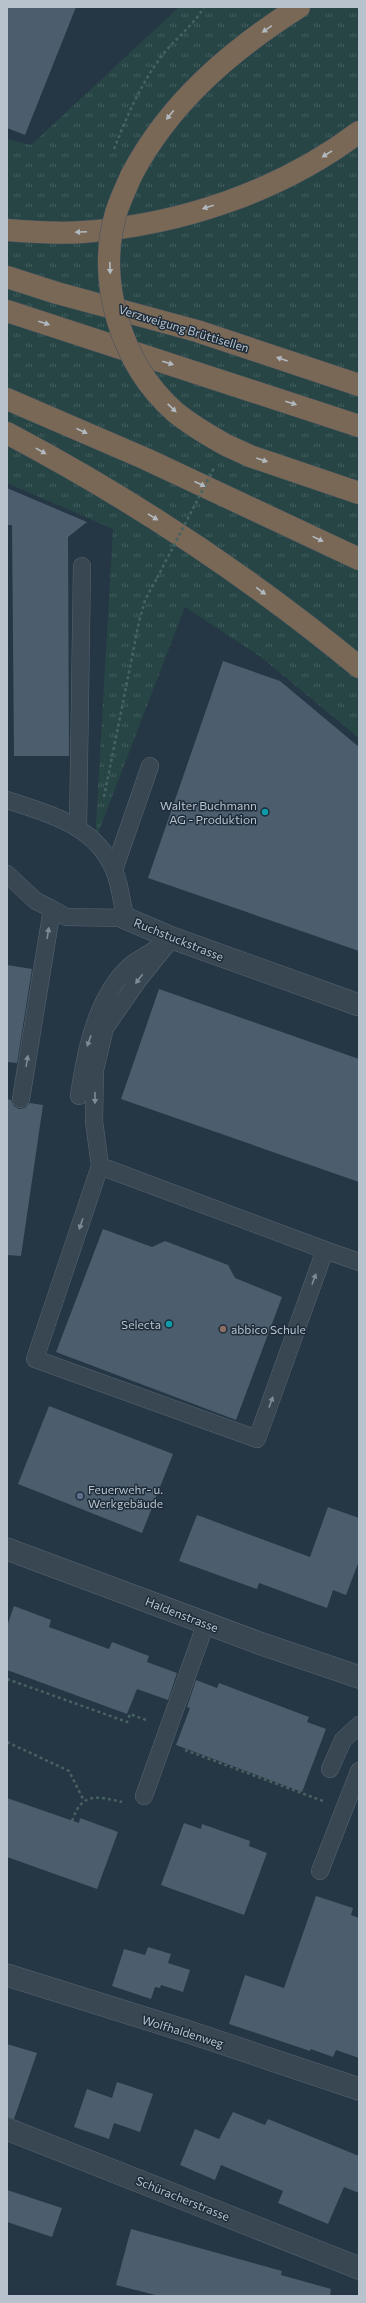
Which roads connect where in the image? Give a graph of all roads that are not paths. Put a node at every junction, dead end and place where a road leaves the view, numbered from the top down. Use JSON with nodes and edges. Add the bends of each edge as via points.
{"nodes":[{"id":1,"x":299,"y":7,"type":"edge"},
{"id":2,"x":359,"y":132,"type":"edge"},
{"id":3,"x":7,"y":230,"type":"edge"},
{"id":4,"x":7,"y":277,"type":"edge"},
{"id":5,"x":7,"y":311,"type":"edge"},
{"id":6,"x":359,"y":385,"type":"edge"},
{"id":7,"x":7,"y":399,"type":"edge"},
{"id":8,"x":359,"y":426,"type":"edge"},
{"id":9,"x":7,"y":433,"type":"edge"},
{"id":10,"x":359,"y":493,"type":"edge"},
{"id":11,"x":359,"y":559,"type":"edge"},
{"id":12,"x":82,"y":566,"type":"dead end"},
{"id":13,"x":359,"y":667,"type":"edge"},
{"id":14,"x":150,"y":766,"type":"dead end"},
{"id":15,"x":7,"y":800,"type":"edge"},
{"id":16,"x":78,"y":827,"type":"junction"},
{"id":17,"x":114,"y":870,"type":"junction"},
{"id":18,"x":7,"y":874,"type":"edge"},
{"id":19,"x":52,"y":910,"type":"junction"},
{"id":20,"x":126,"y":918,"type":"junction"},
{"id":21,"x":172,"y":938,"type":"junction"},
{"id":22,"x":359,"y":1005,"type":"edge"},
{"id":23,"x":79,"y":1096,"type":"dead end"},
{"id":24,"x":21,"y":1099,"type":"dead end"},
{"id":25,"x":100,"y":1166,"type":"junction"},
{"id":26,"x":325,"y":1250,"type":"junction"},
{"id":27,"x":359,"y":1262,"type":"edge"},
{"id":28,"x":7,"y":1549,"type":"edge"},
{"id":29,"x":206,"y":1623,"type":"junction"},
{"id":30,"x":359,"y":1677,"type":"edge"},
{"id":31,"x":359,"y":1725,"type":"edge"},
{"id":32,"x":330,"y":1769,"type":"dead end"},
{"id":33,"x":359,"y":1771,"type":"edge"},
{"id":34,"x":144,"y":1796,"type":"road end"},
{"id":35,"x":320,"y":1871,"type":"dead end"},
{"id":36,"x":7,"y":1975,"type":"edge"},
{"id":37,"x":359,"y":2089,"type":"edge"},
{"id":38,"x":7,"y":2129,"type":"edge"},
{"id":39,"x":359,"y":2268,"type":"edge"}],
"edges":[{"from":1,"to":10,"type":"highway","one_way":true,"bridge":true,"via":[[248,42],[193,89],[163,124],[141,156],[116,213],[110,245],[112,294],[120,327],[142,371],[161,398],[189,423],[250,456]]},
{"from":2,"to":3,"type":"highway","one_way":true,"via":[[315,162],[280,180],[213,206],[168,219],[130,227],[82,232]]},
{"from":6,"to":4,"type":"highway","name":"Verzweigung Brüttisellen","one_way":true,"via":[[197,331]]},
{"from":5,"to":8,"type":"highway","one_way":true},
{"from":7,"to":11,"type":"highway","one_way":true,"via":[[153,462]]},
{"from":9,"to":13,"type":"highway","one_way":true,"via":[[112,491],[222,563]]},
{"from":12,"to":16,"type":"lane"},
{"from":14,"to":17,"type":"lane"},
{"from":15,"to":16,"type":"lane","name":"Ruchstuckstrasse"},
{"from":16,"to":17,"type":"lane","name":"Ruchstuckstrasse","via":[[95,841]]},
{"from":17,"to":20,"type":"lane","name":"Ruchstuckstrasse"},
{"from":18,"to":19,"type":"lane","via":[[36,901]]},
{"from":19,"to":20,"type":"lane","via":[[66,917]]},
{"from":24,"to":19,"type":"lane","one_way":true},
{"from":20,"to":21,"type":"street","name":"Ruchstuckstrasse"},
{"from":21,"to":22,"type":"street","name":"Ruchstuckstrasse"},
{"from":21,"to":23,"type":"lane","one_way":true,"via":[[131,966],[111,990],[86,1048]]},
{"from":21,"to":25,"type":"lane","one_way":true,"via":[[105,1028],[95,1070],[94,1121]]},
{"from":25,"to":26,"type":"lane"},
{"from":25,"to":26,"type":"lane","one_way":true,"via":[[36,1359],[257,1438]]},
{"from":26,"to":27,"type":"lane"},
{"from":28,"to":29,"type":"street","name":"Haldenstrasse"},
{"from":29,"to":30,"type":"street","name":"Haldenstrasse"},
{"from":29,"to":34,"type":"lane"},
{"from":31,"to":32,"type":"lane","via":[[343,1740]]},
{"from":33,"to":35,"type":"lane"},
{"from":36,"to":37,"type":"street","name":"Wolfhaldenweg"},
{"from":38,"to":39,"type":"street","name":"Schüracherstrasse"}]}
